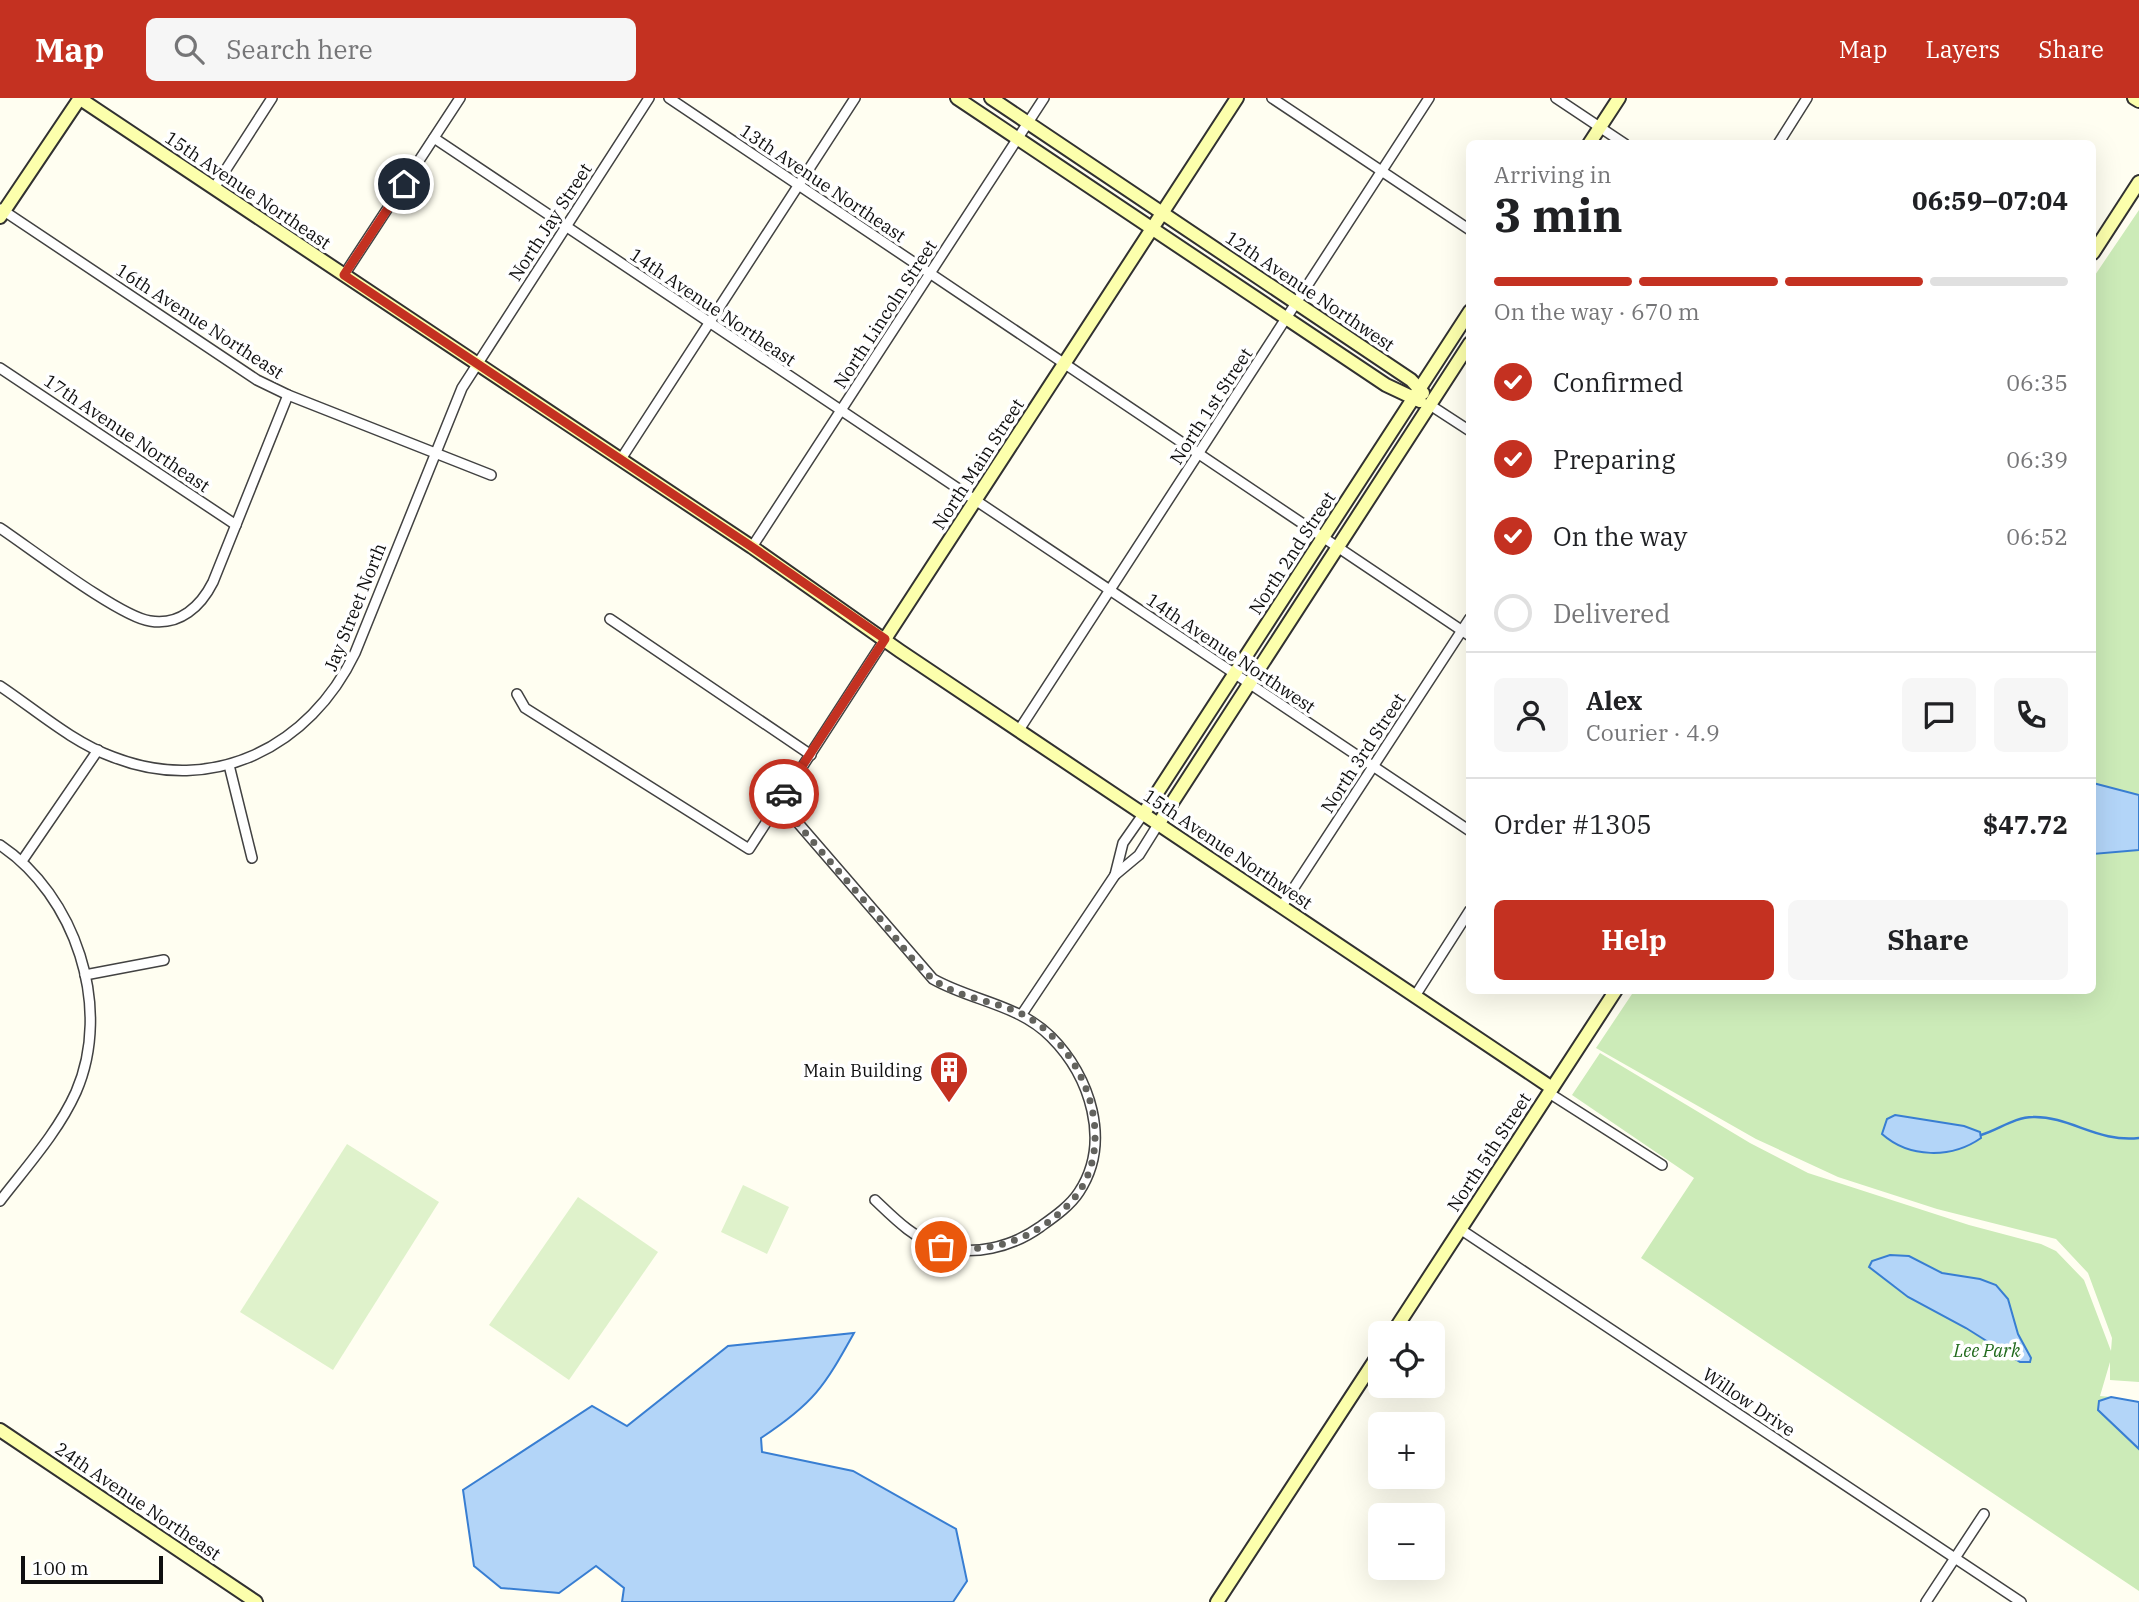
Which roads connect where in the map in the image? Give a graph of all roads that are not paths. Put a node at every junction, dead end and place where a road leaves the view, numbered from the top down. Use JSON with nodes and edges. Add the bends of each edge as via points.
{"nodes":[{"id":1,"x":80,"y":98,"type":"edge"},
{"id":2,"x":272,"y":98,"type":"edge"},
{"id":3,"x":460,"y":98,"type":"edge"},
{"id":4,"x":649,"y":98,"type":"edge"},
{"id":5,"x":669,"y":98,"type":"edge"},
{"id":6,"x":855,"y":98,"type":"edge"},
{"id":7,"x":957,"y":98,"type":"edge"},
{"id":8,"x":991,"y":98,"type":"edge"},
{"id":9,"x":1044,"y":98,"type":"edge"},
{"id":10,"x":1237,"y":98,"type":"edge"},
{"id":11,"x":1272,"y":98,"type":"edge"},
{"id":12,"x":1429,"y":98,"type":"edge"},
{"id":13,"x":1556,"y":98,"type":"edge"},
{"id":14,"x":1619,"y":98,"type":"edge"},
{"id":15,"x":1807,"y":98,"type":"edge"},
{"id":16,"x":2134,"y":98,"type":"edge"},
{"id":17,"x":2139,"y":101,"type":"edge"},
{"id":18,"x":1028,"y":123,"type":"junction"},
{"id":19,"x":1600,"y":127,"type":"junction"},
{"id":20,"x":434,"y":138,"type":"junction"},
{"id":21,"x":1018,"y":139,"type":"junction"},
{"id":22,"x":1592,"y":140,"type":"edge"},
{"id":23,"x":1619,"y":140,"type":"edge"},
{"id":24,"x":1781,"y":140,"type":"edge"},
{"id":25,"x":1382,"y":171,"type":"junction"},
{"id":26,"x":2139,"y":182,"type":"edge"},
{"id":27,"x":799,"y":185,"type":"junction"},
{"id":28,"x":214,"y":188,"type":"junction"},
{"id":29,"x":1,"y":212,"type":"edge"},
{"id":30,"x":1162,"y":213,"type":"junction"},
{"id":31,"x":1466,"y":227,"type":"edge"},
{"id":32,"x":566,"y":228,"type":"junction"},
{"id":33,"x":1152,"y":228,"type":"junction"},
{"id":34,"x":2096,"y":248,"type":"edge"},
{"id":35,"x":930,"y":274,"type":"junction"},
{"id":36,"x":344,"y":275,"type":"junction"},
{"id":37,"x":1297,"y":303,"type":"junction"},
{"id":38,"x":1466,"y":317,"type":"edge"},
{"id":39,"x":1286,"y":319,"type":"junction"},
{"id":40,"x":709,"y":324,"type":"junction"},
{"id":41,"x":1466,"y":349,"type":"edge"},
{"id":42,"x":476,"y":363,"type":"junction"},
{"id":43,"x":1065,"y":363,"type":"junction"},
{"id":44,"x":0,"y":368,"type":"edge"},
{"id":45,"x":1420,"y":387,"type":"junction"},
{"id":46,"x":288,"y":395,"type":"junction"},
{"id":47,"x":1412,"y":399,"type":"junction"},
{"id":48,"x":1430,"y":405,"type":"junction"},
{"id":49,"x":841,"y":411,"type":"junction"},
{"id":50,"x":1466,"y":429,"type":"edge"},
{"id":51,"x":434,"y":452,"type":"junction"},
{"id":52,"x":1199,"y":453,"type":"junction"},
{"id":53,"x":621,"y":459,"type":"junction"},
{"id":54,"x":491,"y":475,"type":"dead end"},
{"id":55,"x":975,"y":500,"type":"junction"},
{"id":56,"x":236,"y":525,"type":"junction"},
{"id":57,"x":0,"y":528,"type":"edge"},
{"id":58,"x":1323,"y":537,"type":"junction"},
{"id":59,"x":752,"y":547,"type":"junction"},
{"id":60,"x":1339,"y":547,"type":"junction"},
{"id":61,"x":1109,"y":591,"type":"junction"},
{"id":62,"x":610,"y":619,"type":"dead end"},
{"id":63,"x":1466,"y":633,"type":"edge"},
{"id":64,"x":885,"y":639,"type":"junction"},
{"id":65,"x":1235,"y":674,"type":"junction"},
{"id":66,"x":1249,"y":684,"type":"junction"},
{"id":67,"x":0,"y":687,"type":"edge"},
{"id":68,"x":517,"y":694,"type":"dead end"},
{"id":69,"x":1019,"y":730,"type":"junction"},
{"id":70,"x":97,"y":750,"type":"junction"},
{"id":71,"x":811,"y":755,"type":"junction"},
{"id":72,"x":229,"y":765,"type":"junction"},
{"id":73,"x":1374,"y":767,"type":"junction"},
{"id":74,"x":779,"y":802,"type":"junction"},
{"id":75,"x":1144,"y":813,"type":"junction"},
{"id":76,"x":1159,"y":823,"type":"junction"},
{"id":77,"x":1466,"y":828,"type":"edge"},
{"id":78,"x":0,"y":845,"type":"edge"},
{"id":79,"x":252,"y":858,"type":"dead end"},
{"id":80,"x":22,"y":861,"type":"junction"},
{"id":81,"x":1115,"y":875,"type":"junction"},
{"id":82,"x":1282,"y":906,"type":"junction"},
{"id":83,"x":1466,"y":916,"type":"edge"},
{"id":84,"x":164,"y":960,"type":"dead end"},
{"id":85,"x":85,"y":975,"type":"junction"},
{"id":86,"x":1613,"y":994,"type":"edge"},
{"id":87,"x":1415,"y":996,"type":"junction"},
{"id":88,"x":1022,"y":1014,"type":"junction"},
{"id":89,"x":1550,"y":1091,"type":"junction"},
{"id":90,"x":1662,"y":1165,"type":"dead end"},
{"id":91,"x":875,"y":1200,"type":"dead end"},
{"id":92,"x":0,"y":1201,"type":"edge"},
{"id":93,"x":1460,"y":1228,"type":"junction"},
{"id":94,"x":1400,"y":1321,"type":"edge"},
{"id":95,"x":1368,"y":1371,"type":"edge"},
{"id":96,"x":0,"y":1430,"type":"edge"},
{"id":97,"x":1984,"y":1514,"type":"dead end"},
{"id":98,"x":1955,"y":1558,"type":"junction"},
{"id":99,"x":256,"y":1602,"type":"edge"},
{"id":100,"x":1217,"y":1602,"type":"edge"},
{"id":101,"x":1926,"y":1602,"type":"edge"},
{"id":102,"x":2021,"y":1602,"type":"edge"}],
"edges":[{"from":1,"to":28,"type":"street","name":"15th Avenue Northeast"},
{"from":1,"to":29,"type":"street"},
{"from":2,"to":28,"type":"street"},
{"from":3,"to":20,"type":"street"},
{"from":4,"to":32,"type":"street","name":"North Jay Street"},
{"from":5,"to":27,"type":"street","name":"13th Avenue Northeast"},
{"from":6,"to":27,"type":"street"},
{"from":7,"to":21,"type":"street","name":"12th Avenue Northwest"},
{"from":8,"to":18,"type":"street","name":"12th Avenue Northwest"},
{"from":9,"to":18,"type":"street","name":"North Lincoln Street"},
{"from":10,"to":30,"type":"street","name":"North Main Street"},
{"from":11,"to":25,"type":"street"},
{"from":12,"to":25,"type":"street","name":"North 1st Street"},
{"from":13,"to":19,"type":"street"},
{"from":14,"to":19,"type":"street"},
{"from":15,"to":24,"type":"street"},
{"from":16,"to":17,"type":"street"},
{"from":18,"to":21,"type":"street","name":"North Lincoln Street"},
{"from":18,"to":30,"type":"street","name":"12th Avenue Northwest"},
{"from":19,"to":22,"type":"street"},
{"from":19,"to":23,"type":"street"},
{"from":20,"to":32,"type":"street","name":"14th Avenue Northeast"},
{"from":20,"to":36,"type":"street"},
{"from":21,"to":33,"type":"street","name":"12th Avenue Northwest"},
{"from":21,"to":35,"type":"street","name":"North Lincoln Street"},
{"from":25,"to":31,"type":"street"},
{"from":25,"to":37,"type":"street","name":"North 1st Street"},
{"from":26,"to":34,"type":"street"},
{"from":27,"to":35,"type":"street","name":"13th Avenue Northeast"},
{"from":27,"to":40,"type":"street"},
{"from":28,"to":36,"type":"street","name":"15th Avenue Northeast"},
{"from":29,"to":46,"type":"street","name":"16th Avenue Northeast","via":[[244,372]]},
{"from":30,"to":33,"type":"street","name":"North Main Street"},
{"from":30,"to":37,"type":"street","name":"12th Avenue Northwest"},
{"from":32,"to":40,"type":"street","name":"14th Avenue Northeast"},
{"from":32,"to":42,"type":"street","name":"North Jay Street"},
{"from":33,"to":39,"type":"street","name":"12th Avenue Northwest"},
{"from":33,"to":43,"type":"street","name":"North Main Street"},
{"from":35,"to":43,"type":"street","name":"13th Avenue Northeast"},
{"from":35,"to":49,"type":"street","name":"North Lincoln Street"},
{"from":36,"to":42,"type":"street","name":"15th Avenue Northeast"},
{"from":37,"to":39,"type":"street","name":"North 1st Street"},
{"from":37,"to":45,"type":"street","name":"12th Avenue Northwest"},
{"from":38,"to":45,"type":"street","name":"North 2nd Street"},
{"from":39,"to":47,"type":"street","name":"12th Avenue Northwest"},
{"from":39,"to":52,"type":"street","name":"North 1st Street"},
{"from":40,"to":49,"type":"street","name":"14th Avenue Northeast"},
{"from":40,"to":53,"type":"street"},
{"from":41,"to":48,"type":"street","name":"North 2nd Street"},
{"from":42,"to":51,"type":"street","name":"Jay Street North"},
{"from":42,"to":53,"type":"street","name":"15th Avenue Northeast"},
{"from":43,"to":52,"type":"street","name":"13th Avenue Northeast"},
{"from":43,"to":55,"type":"street","name":"North Main Street"},
{"from":44,"to":56,"type":"street","name":"17th Avenue Northeast"},
{"from":45,"to":47,"type":"street","name":"North 2nd Street"},
{"from":45,"to":48,"type":"street","name":"12th Avenue Northwest"},
{"from":46,"to":51,"type":"street","name":"16th Avenue Northeast"},
{"from":46,"to":56,"type":"street"},
{"from":47,"to":48,"type":"street","name":"12th Avenue Northwest"},
{"from":47,"to":58,"type":"street","name":"North 2nd Street"},
{"from":48,"to":50,"type":"street","name":"12th Avenue Northwest"},
{"from":48,"to":60,"type":"street","name":"North 2nd Street"},
{"from":49,"to":55,"type":"street","name":"14th Avenue Northeast"},
{"from":49,"to":59,"type":"street","name":"North Lincoln Street"},
{"from":51,"to":54,"type":"street"},
{"from":51,"to":72,"type":"street","name":"Jay Street North","via":[[341,682],[315,715],[289,736]]},
{"from":52,"to":58,"type":"street","name":"13th Avenue Northeast"},
{"from":52,"to":61,"type":"street","name":"North 1st Street"},
{"from":53,"to":59,"type":"street","name":"15th Avenue Northeast"},
{"from":55,"to":61,"type":"street","name":"14th Avenue Northwest"},
{"from":55,"to":64,"type":"street","name":"North Main Street"},
{"from":56,"to":57,"type":"street","via":[[201,603],[186,615],[157,622],[126,612]]},
{"from":58,"to":60,"type":"street","name":"13th Avenue Northeast"},
{"from":58,"to":65,"type":"street","name":"North 2nd Street"},
{"from":59,"to":64,"type":"street","name":"15th Avenue Northeast"},
{"from":60,"to":63,"type":"street","name":"13th Avenue Northeast"},
{"from":60,"to":66,"type":"street","name":"North 2nd Street"},
{"from":61,"to":65,"type":"street","name":"14th Avenue Northwest"},
{"from":61,"to":69,"type":"street","name":"North 1st Street"},
{"from":62,"to":71,"type":"street"},
{"from":63,"to":73,"type":"street","name":"North 3rd Street"},
{"from":64,"to":69,"type":"street","name":"15th Avenue Northwest"},
{"from":64,"to":71,"type":"street","name":"North Main Street"},
{"from":65,"to":66,"type":"street","name":"14th Avenue Northwest"},
{"from":65,"to":75,"type":"street","name":"North 2nd Street"},
{"from":66,"to":73,"type":"street","name":"14th Avenue Northwest"},
{"from":66,"to":76,"type":"street","name":"North 2nd Street"},
{"from":67,"to":70,"type":"street","name":"Jay Street North"},
{"from":68,"to":74,"type":"street","name":"North Main Street","via":[[525,708],[749,849]]},
{"from":69,"to":75,"type":"street","name":"15th Avenue Northwest"},
{"from":70,"to":72,"type":"street","name":"Jay Street North","via":[[162,770]]},
{"from":70,"to":80,"type":"street"},
{"from":71,"to":74,"type":"street","name":"North Main Street"},
{"from":72,"to":79,"type":"street"},
{"from":73,"to":77,"type":"street","name":"14th Avenue Northwest"},
{"from":73,"to":82,"type":"street","name":"North 3rd Street"},
{"from":74,"to":88,"type":"street","via":[[933,979]]},
{"from":75,"to":76,"type":"street","name":"15th Avenue Northwest"},
{"from":75,"to":81,"type":"street","via":[[1123,843]]},
{"from":76,"to":81,"type":"street","via":[[1139,855]]},
{"from":76,"to":82,"type":"street","name":"15th Avenue Northwest"},
{"from":78,"to":80,"type":"street"},
{"from":80,"to":85,"type":"street","via":[[65,918]]},
{"from":81,"to":88,"type":"street"},
{"from":82,"to":87,"type":"street","name":"15th Avenue Northwest"},
{"from":83,"to":87,"type":"street"},
{"from":84,"to":85,"type":"street"},
{"from":85,"to":92,"type":"street","via":[[89,1027],[76,1091],[51,1135]]},
{"from":86,"to":89,"type":"street","name":"North 5th Street"},
{"from":87,"to":89,"type":"street","name":"15th Avenue Northwest"},
{"from":88,"to":91,"type":"street","via":[[1069,1056],[1088,1095],[1094,1150],[1078,1194],[1030,1234],[975,1250],[926,1241]]},
{"from":89,"to":90,"type":"street","name":"15th Avenue Northwest"},
{"from":89,"to":93,"type":"street","name":"North 5th Street"},
{"from":93,"to":94,"type":"street","name":"North 5th Street"},
{"from":93,"to":98,"type":"street","name":"Willow Drive"},
{"from":95,"to":100,"type":"street"},
{"from":96,"to":99,"type":"street","name":"24th Avenue Northeast"},
{"from":97,"to":98,"type":"street"},
{"from":98,"to":101,"type":"street"},
{"from":98,"to":102,"type":"street","name":"Willow Drive"}]}
